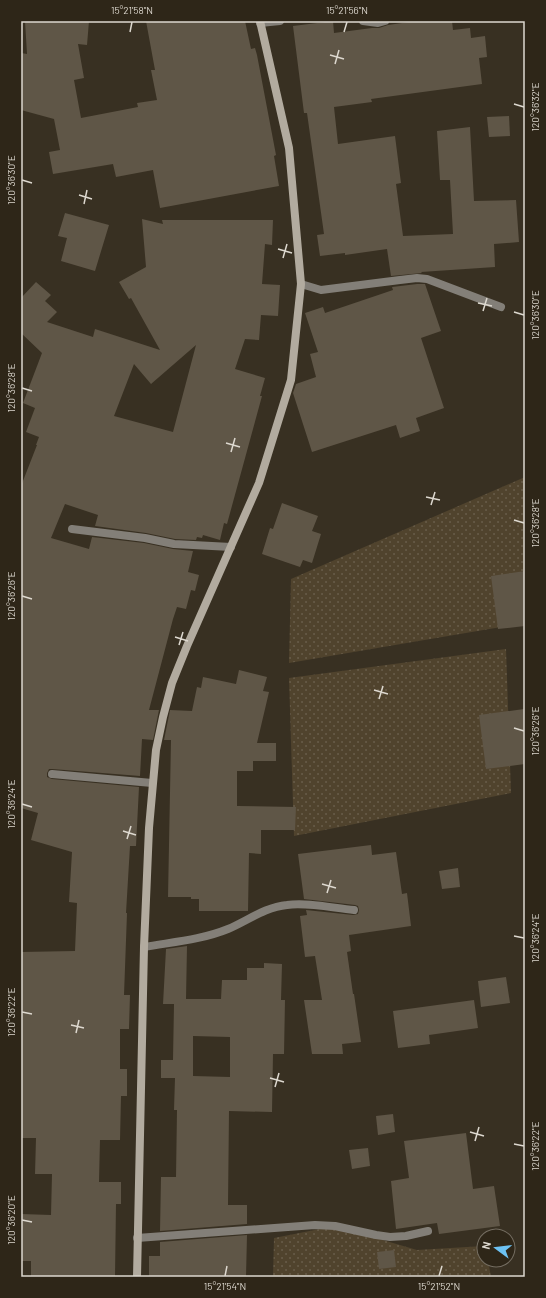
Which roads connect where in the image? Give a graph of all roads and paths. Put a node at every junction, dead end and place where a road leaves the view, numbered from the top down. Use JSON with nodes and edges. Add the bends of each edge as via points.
{"nodes":[{"id":1,"x":280,"y":21,"type":"edge"},
{"id":2,"x":363,"y":21,"type":"edge"},
{"id":3,"x":385,"y":21,"type":"edge"},
{"id":4,"x":260,"y":22,"type":"edge"},
{"id":5,"x":301,"y":284,"type":"junction"},
{"id":6,"x":501,"y":307,"type":"dead end"},
{"id":7,"x":72,"y":529,"type":"dead end"},
{"id":8,"x":231,"y":547,"type":"junction"},
{"id":9,"x":52,"y":774,"type":"dead end"},
{"id":10,"x":152,"y":783,"type":"junction"},
{"id":11,"x":354,"y":910,"type":"dead end"},
{"id":12,"x":144,"y":947,"type":"junction"},
{"id":13,"x":428,"y":1232,"type":"dead end"},
{"id":14,"x":137,"y":1238,"type":"junction"},
{"id":15,"x":137,"y":1277,"type":"edge"}],
"edges":[{"from":1,"to":4,"type":"street"},
{"from":2,"to":3,"type":"street"},
{"from":4,"to":5,"type":"street","via":[[289,148]]},
{"from":5,"to":6,"type":"street","via":[[321,290],[417,278],[427,279]]},
{"from":5,"to":8,"type":"street","via":[[291,380],[259,484]]},
{"from":7,"to":8,"type":"street","via":[[174,544]]},
{"from":8,"to":10,"type":"street","via":[[172,683],[156,750]]},
{"from":9,"to":10,"type":"street"},
{"from":10,"to":12,"type":"street"},
{"from":11,"to":12,"type":"street","via":[[296,904],[280,906],[207,936]]},
{"from":12,"to":14,"type":"street"},
{"from":13,"to":14,"type":"street","via":[[390,1237],[335,1226],[314,1225]]},
{"from":14,"to":15,"type":"street"}]}
